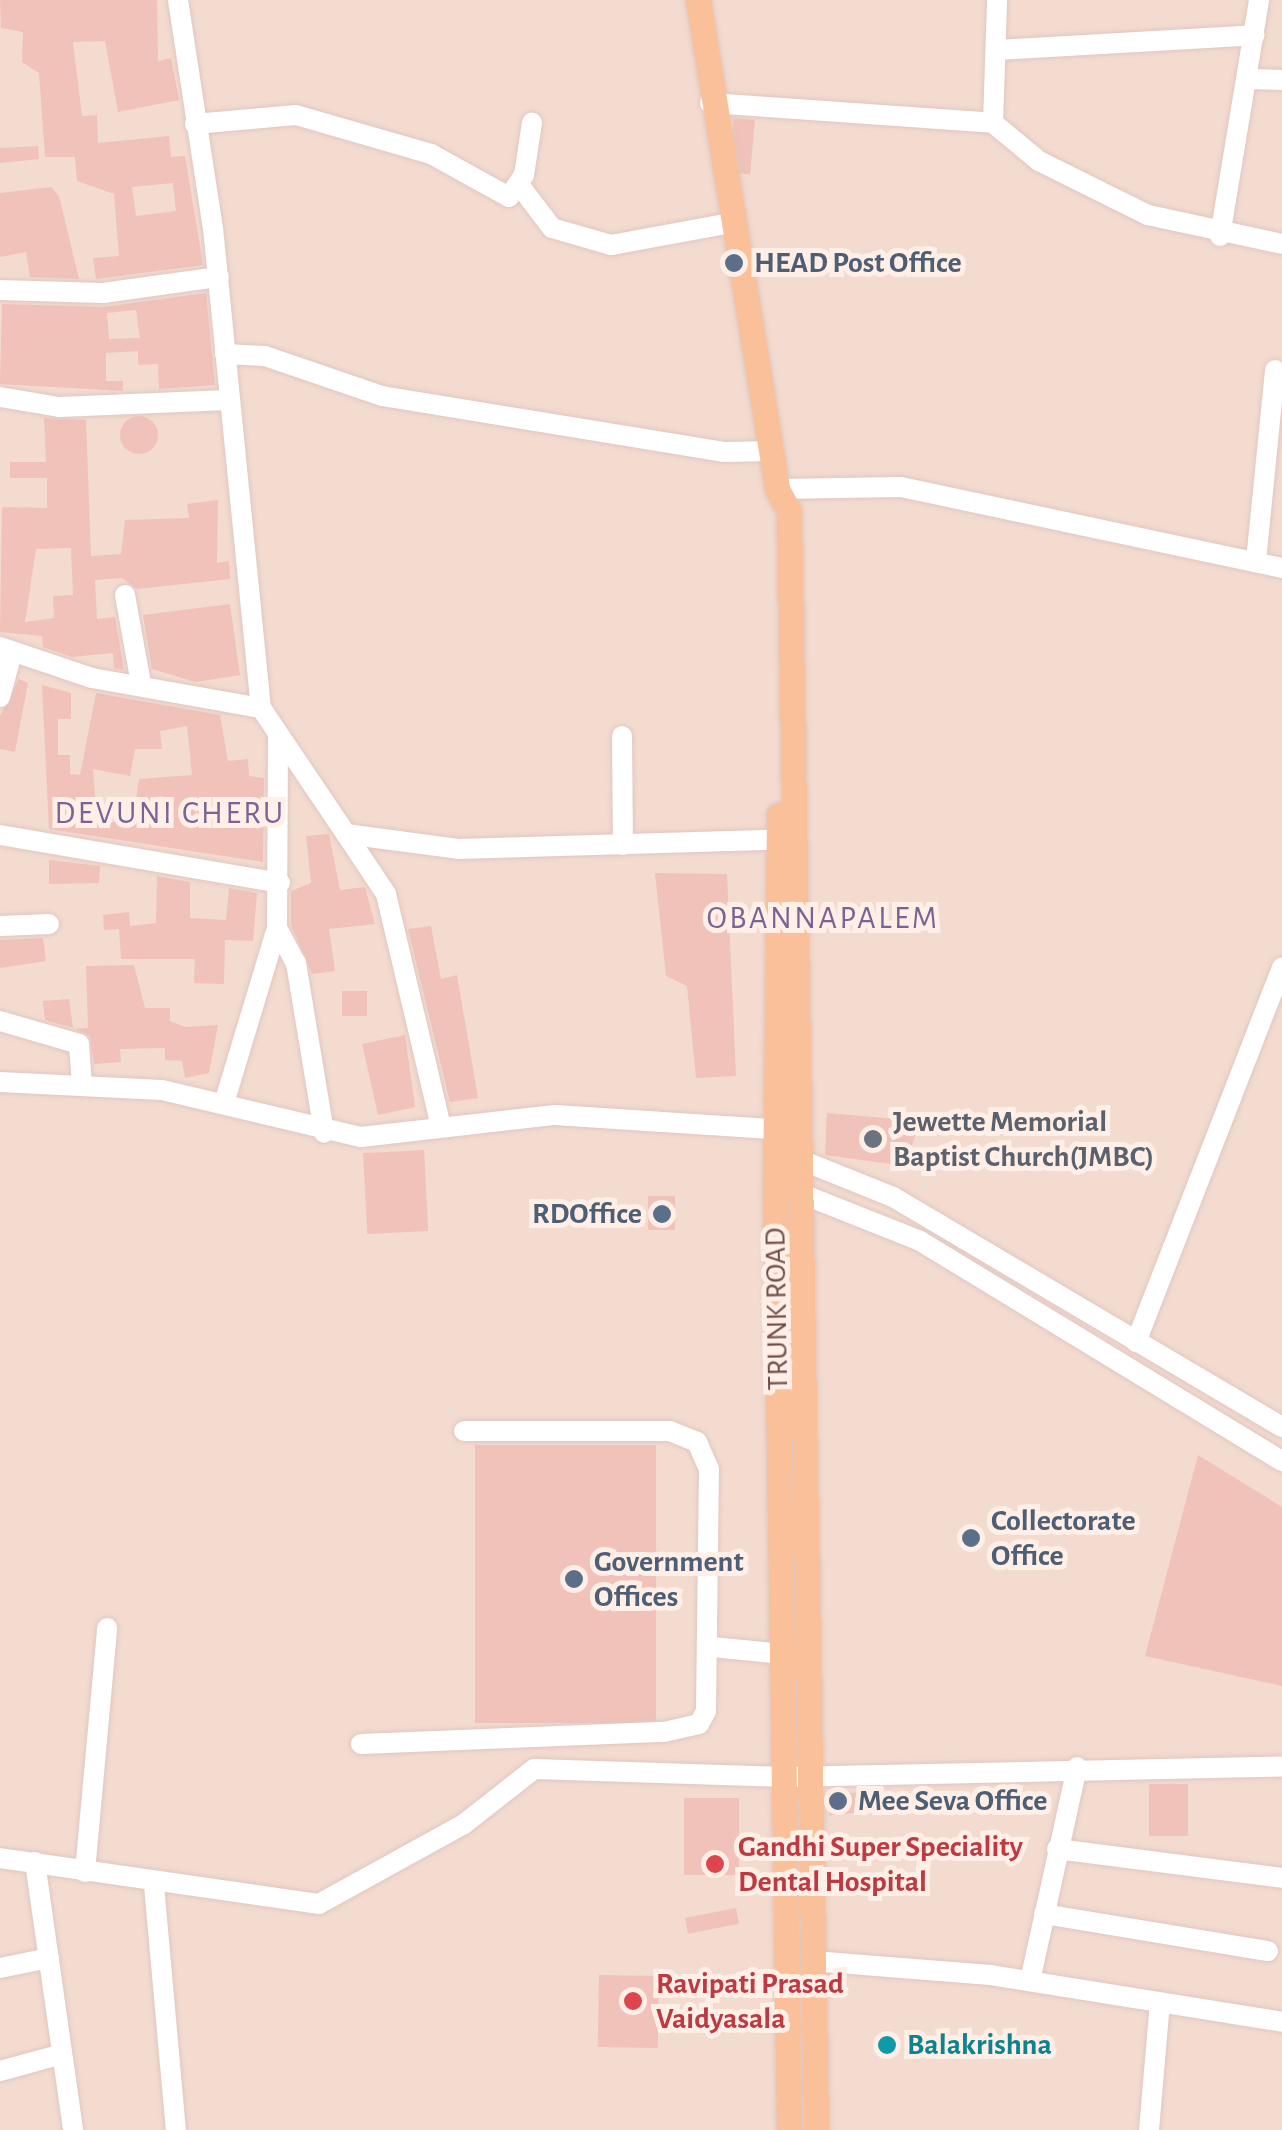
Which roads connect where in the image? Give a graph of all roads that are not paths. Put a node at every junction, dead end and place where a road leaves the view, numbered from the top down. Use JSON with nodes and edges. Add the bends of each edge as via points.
{"nodes":[{"id":1,"x":178,"y":0,"type":"edge"},
{"id":2,"x":698,"y":0,"type":"edge"},
{"id":3,"x":998,"y":0,"type":"edge"},
{"id":4,"x":1258,"y":0,"type":"edge"},
{"id":5,"x":1254,"y":35,"type":"junction"},
{"id":6,"x":997,"y":50,"type":"junction"},
{"id":7,"x":1251,"y":79,"type":"junction"},
{"id":8,"x":1282,"y":80,"type":"edge"},
{"id":9,"x":710,"y":102,"type":"junction"},
{"id":10,"x":532,"y":123,"type":"dead end"},
{"id":11,"x":992,"y":123,"type":"junction"},
{"id":12,"x":195,"y":124,"type":"junction"},
{"id":13,"x":520,"y":186,"type":"junction"},
{"id":14,"x":731,"y":222,"type":"junction"},
{"id":15,"x":1220,"y":236,"type":"junction"},
{"id":16,"x":1282,"y":244,"type":"edge"},
{"id":17,"x":219,"y":277,"type":"junction"},
{"id":18,"x":0,"y":290,"type":"edge"},
{"id":19,"x":224,"y":354,"type":"junction"},
{"id":20,"x":1275,"y":370,"type":"dead end"},
{"id":21,"x":0,"y":397,"type":"edge"},
{"id":22,"x":228,"y":400,"type":"junction"},
{"id":23,"x":774,"y":451,"type":"junction"},
{"id":24,"x":777,"y":489,"type":"junction"},
{"id":25,"x":1256,"y":562,"type":"junction"},
{"id":26,"x":1282,"y":568,"type":"edge"},
{"id":27,"x":126,"y":594,"type":"dead end"},
{"id":28,"x":6,"y":650,"type":"edge"},
{"id":29,"x":141,"y":684,"type":"junction"},
{"id":30,"x":0,"y":697,"type":"edge"},
{"id":31,"x":261,"y":708,"type":"junction"},
{"id":32,"x":278,"y":735,"type":"junction"},
{"id":33,"x":622,"y":736,"type":"dead end"},
{"id":34,"x":346,"y":834,"type":"junction"},
{"id":35,"x":0,"y":835,"type":"edge"},
{"id":36,"x":788,"y":839,"type":"junction"},
{"id":37,"x":624,"y":845,"type":"junction"},
{"id":38,"x":280,"y":883,"type":"junction"},
{"id":39,"x":48,"y":924,"type":"dead end"},
{"id":40,"x":0,"y":926,"type":"edge"},
{"id":41,"x":278,"y":928,"type":"junction"},
{"id":42,"x":1281,"y":973,"type":"edge"},
{"id":43,"x":0,"y":1021,"type":"edge"},
{"id":44,"x":0,"y":1082,"type":"edge"},
{"id":45,"x":82,"y":1086,"type":"junction"},
{"id":46,"x":225,"y":1100,"type":"junction"},
{"id":47,"x":441,"y":1126,"type":"junction"},
{"id":48,"x":324,"y":1133,"type":"junction"},
{"id":49,"x":787,"y":1142,"type":"junction"},
{"id":50,"x":788,"y":1188,"type":"junction"},
{"id":51,"x":1136,"y":1342,"type":"junction"},
{"id":52,"x":1282,"y":1427,"type":"edge"},
{"id":53,"x":464,"y":1432,"type":"dead end"},
{"id":54,"x":1282,"y":1461,"type":"edge"},
{"id":55,"x":108,"y":1628,"type":"dead end"},
{"id":56,"x":712,"y":1647,"type":"junction"},
{"id":57,"x":784,"y":1654,"type":"junction"},
{"id":58,"x":361,"y":1744,"type":"dead end"},
{"id":59,"x":1282,"y":1766,"type":"edge"},
{"id":60,"x":1077,"y":1767,"type":"junction"},
{"id":61,"x":798,"y":1776,"type":"junction"},
{"id":62,"x":1056,"y":1849,"type":"junction"},
{"id":63,"x":0,"y":1858,"type":"edge"},
{"id":64,"x":35,"y":1862,"type":"junction"},
{"id":65,"x":85,"y":1872,"type":"junction"},
{"id":66,"x":1282,"y":1878,"type":"edge"},
{"id":67,"x":154,"y":1886,"type":"junction"},
{"id":68,"x":1044,"y":1914,"type":"junction"},
{"id":69,"x":1268,"y":1951,"type":"dead end"},
{"id":70,"x":48,"y":1958,"type":"junction"},
{"id":71,"x":813,"y":1962,"type":"junction"},
{"id":72,"x":0,"y":1968,"type":"edge"},
{"id":73,"x":1030,"y":1982,"type":"junction"},
{"id":74,"x":1160,"y":2002,"type":"junction"},
{"id":75,"x":1282,"y":2022,"type":"edge"},
{"id":76,"x":62,"y":2054,"type":"junction"},
{"id":77,"x":0,"y":2072,"type":"edge"},
{"id":78,"x":73,"y":2130,"type":"edge"},
{"id":79,"x":176,"y":2130,"type":"edge"},
{"id":80,"x":789,"y":2130,"type":"edge"},
{"id":81,"x":816,"y":2130,"type":"edge"},
{"id":82,"x":1149,"y":2130,"type":"edge"}],
"edges":[{"from":1,"to":12,"type":"street"},
{"from":2,"to":9,"type":"main road","name":"TRUNK ROAD"},
{"from":3,"to":6,"type":"street"},
{"from":4,"to":5,"type":"street"},
{"from":5,"to":6,"type":"street"},
{"from":5,"to":7,"type":"street"},
{"from":6,"to":11,"type":"street"},
{"from":7,"to":8,"type":"street"},
{"from":7,"to":15,"type":"street"},
{"from":9,"to":11,"type":"street"},
{"from":9,"to":14,"type":"main road","name":"TRUNK ROAD"},
{"from":10,"to":13,"type":"street"},
{"from":11,"to":15,"type":"street","via":[[1039,161],[1132,208]]},
{"from":12,"to":13,"type":"street","via":[[296,115],[430,154],[503,197]]},
{"from":12,"to":17,"type":"street"},
{"from":13,"to":14,"type":"street","via":[[552,228],[611,245]]},
{"from":14,"to":23,"type":"main road","name":"TRUNK ROAD"},
{"from":15,"to":16,"type":"street"},
{"from":17,"to":18,"type":"street","via":[[103,293]]},
{"from":17,"to":19,"type":"street"},
{"from":19,"to":22,"type":"street"},
{"from":19,"to":23,"type":"street","via":[[265,356],[382,396],[722,452]]},
{"from":20,"to":25,"type":"street"},
{"from":21,"to":22,"type":"street","via":[[59,407]]},
{"from":22,"to":31,"type":"street"},
{"from":23,"to":24,"type":"main road","name":"TRUNK ROAD"},
{"from":24,"to":25,"type":"street","via":[[901,487]]},
{"from":24,"to":36,"type":"main road","name":"TRUNK ROAD"},
{"from":25,"to":26,"type":"street"},
{"from":27,"to":29,"type":"street"},
{"from":28,"to":29,"type":"street"},
{"from":28,"to":30,"type":"street"},
{"from":29,"to":31,"type":"street"},
{"from":31,"to":32,"type":"street"},
{"from":32,"to":34,"type":"street"},
{"from":32,"to":38,"type":"street"},
{"from":33,"to":37,"type":"street"},
{"from":34,"to":37,"type":"street","via":[[412,848]]},
{"from":34,"to":47,"type":"street","via":[[386,894]]},
{"from":35,"to":38,"type":"street"},
{"from":36,"to":37,"type":"street"},
{"from":36,"to":49,"type":"main road","name":"TRUNK ROAD"},
{"from":38,"to":41,"type":"street"},
{"from":39,"to":40,"type":"street"},
{"from":41,"to":46,"type":"street"},
{"from":41,"to":48,"type":"street","via":[[296,963]]},
{"from":42,"to":51,"type":"street"},
{"from":43,"to":45,"type":"street","via":[[78,1044]]},
{"from":44,"to":45,"type":"street"},
{"from":45,"to":46,"type":"street"},
{"from":46,"to":48,"type":"street"},
{"from":47,"to":48,"type":"street"},
{"from":47,"to":49,"type":"street","via":[[555,1115]]},
{"from":49,"to":50,"type":"main road","name":"TRUNK ROAD"},
{"from":49,"to":51,"type":"street","via":[[894,1197]]},
{"from":50,"to":54,"type":"street","via":[[920,1240]]},
{"from":50,"to":57,"type":"main road","name":"TRUNK ROAD"},
{"from":50,"to":61,"type":"main road"},
{"from":51,"to":52,"type":"street"},
{"from":53,"to":56,"type":"street","via":[[670,1431],[697,1442],[709,1469]]},
{"from":55,"to":65,"type":"street"},
{"from":56,"to":57,"type":"street"},
{"from":56,"to":58,"type":"street","via":[[706,1711],[681,1730]]},
{"from":57,"to":61,"type":"main road","name":"TRUNK ROAD"},
{"from":59,"to":60,"type":"street"},
{"from":60,"to":61,"type":"street"},
{"from":60,"to":62,"type":"street"},
{"from":61,"to":67,"type":"street","via":[[534,1769],[464,1824],[319,1904]]},
{"from":61,"to":71,"type":"main road"},
{"from":61,"to":80,"type":"main road","name":"TRUNK ROAD"},
{"from":62,"to":66,"type":"street"},
{"from":62,"to":68,"type":"street"},
{"from":63,"to":64,"type":"street"},
{"from":64,"to":65,"type":"street"},
{"from":64,"to":70,"type":"street"},
{"from":65,"to":67,"type":"street"},
{"from":67,"to":79,"type":"street"},
{"from":68,"to":69,"type":"street"},
{"from":68,"to":73,"type":"street"},
{"from":70,"to":72,"type":"street"},
{"from":70,"to":76,"type":"street"},
{"from":71,"to":73,"type":"street"},
{"from":71,"to":81,"type":"main road"},
{"from":73,"to":74,"type":"street"},
{"from":74,"to":75,"type":"street"},
{"from":74,"to":82,"type":"street"},
{"from":76,"to":77,"type":"street"},
{"from":76,"to":78,"type":"street"}]}
